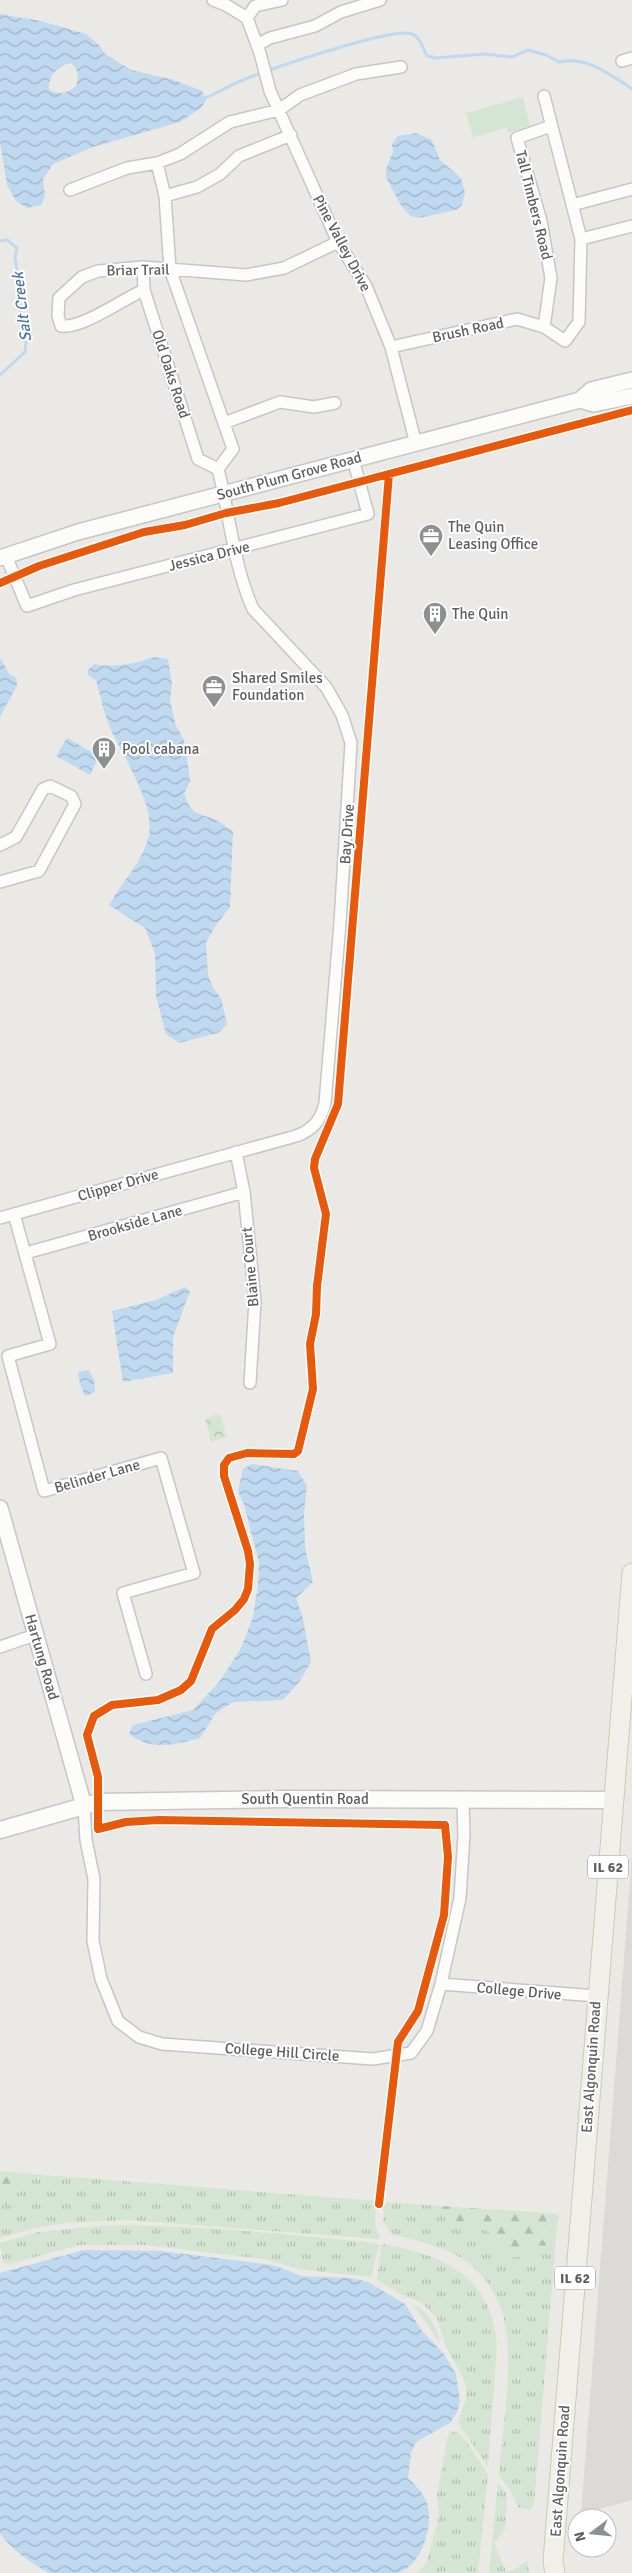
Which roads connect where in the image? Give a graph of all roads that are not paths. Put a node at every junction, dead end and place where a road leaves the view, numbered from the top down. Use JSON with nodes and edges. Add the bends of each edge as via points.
{"nodes":[{"id":1,"x":213,"y":0,"type":"edge"},
{"id":2,"x":282,"y":0,"type":"edge"},
{"id":3,"x":380,"y":0,"type":"edge"},
{"id":4,"x":247,"y":18,"type":"junction"},
{"id":5,"x":258,"y":49,"type":"junction"},
{"id":6,"x":401,"y":67,"type":"dead end"},
{"id":7,"x":544,"y":96,"type":"dead end"},
{"id":8,"x":279,"y":110,"type":"junction"},
{"id":9,"x":550,"y":126,"type":"junction"},
{"id":10,"x":291,"y":135,"type":"junction"},
{"id":11,"x":157,"y":163,"type":"junction"},
{"id":12,"x":632,"y":189,"type":"edge"},
{"id":13,"x":70,"y":190,"type":"dead end"},
{"id":14,"x":165,"y":196,"type":"junction"},
{"id":15,"x":572,"y":205,"type":"junction"},
{"id":16,"x":632,"y":226,"type":"edge"},
{"id":17,"x":581,"y":239,"type":"junction"},
{"id":18,"x":338,"y":242,"type":"junction"},
{"id":19,"x":143,"y":267,"type":"junction"},
{"id":20,"x":170,"y":269,"type":"junction"},
{"id":21,"x":144,"y":290,"type":"junction"},
{"id":22,"x":544,"y":327,"type":"junction"},
{"id":23,"x":390,"y":347,"type":"junction"},
{"id":24,"x":632,"y":380,"type":"edge"},
{"id":25,"x":632,"y":396,"type":"edge"},
{"id":26,"x":580,"y":400,"type":"junction"},
{"id":27,"x":335,"y":403,"type":"dead end"},
{"id":28,"x":224,"y":423,"type":"junction"},
{"id":29,"x":416,"y":444,"type":"junction"},
{"id":30,"x":353,"y":459,"type":"junction"},
{"id":31,"x":218,"y":469,"type":"junction"},
{"id":32,"x":224,"y":493,"type":"junction"},
{"id":33,"x":234,"y":550,"type":"junction"},
{"id":34,"x":3,"y":557,"type":"edge"},
{"id":35,"x":0,"y":845,"type":"edge"},
{"id":36,"x":0,"y":882,"type":"edge"},
{"id":37,"x":236,"y":1152,"type":"junction"},
{"id":38,"x":244,"y":1192,"type":"junction"},
{"id":39,"x":14,"y":1214,"type":"junction"},
{"id":40,"x":0,"y":1218,"type":"edge"},
{"id":41,"x":26,"y":1253,"type":"junction"},
{"id":42,"x":250,"y":1384,"type":"dead end"},
{"id":43,"x":0,"y":1508,"type":"edge"},
{"id":44,"x":632,"y":1573,"type":"edge"},
{"id":45,"x":36,"y":1635,"type":"junction"},
{"id":46,"x":0,"y":1647,"type":"edge"},
{"id":47,"x":146,"y":1674,"type":"dead end"},
{"id":48,"x":614,"y":1800,"type":"junction"},
{"id":49,"x":463,"y":1801,"type":"junction"},
{"id":50,"x":84,"y":1806,"type":"junction"},
{"id":51,"x":0,"y":1830,"type":"edge"},
{"id":52,"x":441,"y":1984,"type":"junction"},
{"id":53,"x":597,"y":1996,"type":"junction"},
{"id":54,"x":552,"y":2569,"type":"edge"}],
"edges":[{"from":1,"to":4,"type":"street"},
{"from":2,"to":4,"type":"street","via":[[255,6]]},
{"from":3,"to":5,"type":"street","via":[[341,12],[315,26],[270,38]]},
{"from":4,"to":5,"type":"street","name":"Pine Valley Drive"},
{"from":5,"to":8,"type":"street","name":"Pine Valley Drive"},
{"from":6,"to":8,"type":"street","via":[[356,74],[300,95]]},
{"from":7,"to":9,"type":"street"},
{"from":8,"to":10,"type":"street","name":"Pine Valley Drive"},
{"from":8,"to":11,"type":"street","via":[[230,122],[180,154]]},
{"from":9,"to":15,"type":"street"},
{"from":9,"to":22,"type":"street","name":"Tall Timbers Road","via":[[517,138],[540,222],[551,278]]},
{"from":10,"to":14,"type":"street","via":[[239,156],[220,174],[197,186]]},
{"from":10,"to":18,"type":"street","name":"Pine Valley Drive"},
{"from":11,"to":13,"type":"street","via":[[127,168]]},
{"from":11,"to":14,"type":"street"},
{"from":12,"to":15,"type":"street"},
{"from":14,"to":20,"type":"street"},
{"from":15,"to":17,"type":"street"},
{"from":16,"to":17,"type":"street"},
{"from":17,"to":22,"type":"street","via":[[579,322],[564,341]]},
{"from":18,"to":20,"type":"street","name":"Briar Trail","via":[[284,268],[246,275]]},
{"from":18,"to":23,"type":"street","name":"Pine Valley Drive","via":[[366,286]]},
{"from":19,"to":20,"type":"street","name":"Briar Trail"},
{"from":19,"to":21,"type":"street","name":"Old Oaks Road"},
{"from":19,"to":21,"type":"street","name":"Briar Trail","via":[[98,271],[82,277],[59,298],[61,326],[90,319]]},
{"from":20,"to":28,"type":"street"},
{"from":21,"to":31,"type":"street","name":"Old Oaks Road","via":[[198,459]]},
{"from":22,"to":23,"type":"street","name":"Brush Road","via":[[517,319]]},
{"from":23,"to":29,"type":"street","name":"Pine Valley Drive"},
{"from":24,"to":26,"type":"street","name":"South Plum Grove Road","via":[[591,390]]},
{"from":25,"to":26,"type":"street","name":"South Plum Grove Road","via":[[594,404]]},
{"from":26,"to":29,"type":"street","name":"South Plum Grove Road"},
{"from":27,"to":28,"type":"street","via":[[314,407],[280,402]]},
{"from":28,"to":31,"type":"street","via":[[233,449]]},
{"from":29,"to":30,"type":"street","name":"South Plum Grove Road"},
{"from":30,"to":32,"type":"street","name":"South Plum Grove Road"},
{"from":30,"to":33,"type":"street","name":"Jessica Drive","via":[[368,514]]},
{"from":31,"to":32,"type":"street"},
{"from":32,"to":33,"type":"street","name":"Bay Drive"},
{"from":32,"to":34,"type":"street","name":"South Plum Grove Road","via":[[78,532]]},
{"from":33,"to":34,"type":"street","name":"Jessica Drive","via":[[74,590],[27,606]]},
{"from":33,"to":37,"type":"street","name":"Bay Drive","via":[[253,609],[326,687],[342,715],[351,743],[334,994],[322,1116],[304,1134]]},
{"from":35,"to":36,"type":"street","via":[[16,836],[43,789],[50,786],[71,796],[75,804],[39,871]]},
{"from":37,"to":38,"type":"street","name":"Blaine Court"},
{"from":37,"to":39,"type":"street","name":"Clipper Drive"},
{"from":38,"to":41,"type":"street","name":"Brookside Lane"},
{"from":38,"to":42,"type":"street","name":"Blaine Court","via":[[255,1300]]},
{"from":39,"to":40,"type":"street","name":"Clipper Drive"},
{"from":39,"to":41,"type":"street","name":"Belinder Lane"},
{"from":41,"to":47,"type":"street","name":"Belinder Lane","via":[[50,1344],[8,1356],[44,1491],[161,1458],[184,1537],[194,1574],[123,1594]]},
{"from":43,"to":45,"type":"street","name":"Hartung Road"},
{"from":44,"to":48,"type":"main road","name":"East Algonquin Road","number":"IL 62"},
{"from":45,"to":46,"type":"street"},
{"from":45,"to":50,"type":"street","name":"Hartung Road"},
{"from":48,"to":49,"type":"main road","name":"South Quentin Road"},
{"from":48,"to":53,"type":"main road","name":"East Algonquin Road","number":"IL 62"},
{"from":49,"to":50,"type":"main road","name":"South Quentin Road","via":[[285,1798],[98,1802]]},
{"from":49,"to":52,"type":"street","name":"College Hill Circle","via":[[460,1898]]},
{"from":50,"to":51,"type":"main road","name":"South Quentin Road"},
{"from":50,"to":52,"type":"street","name":"College Hill Circle","via":[[86,1840],[94,1879],[92,1931],[96,1962],[112,2011],[118,2021],[138,2037],[162,2044],[373,2059],[396,2057],[412,2053],[427,2031]]},
{"from":52,"to":53,"type":"street","name":"College Drive"},
{"from":53,"to":54,"type":"main road","name":"East Algonquin Road","number":"IL 62"}]}
